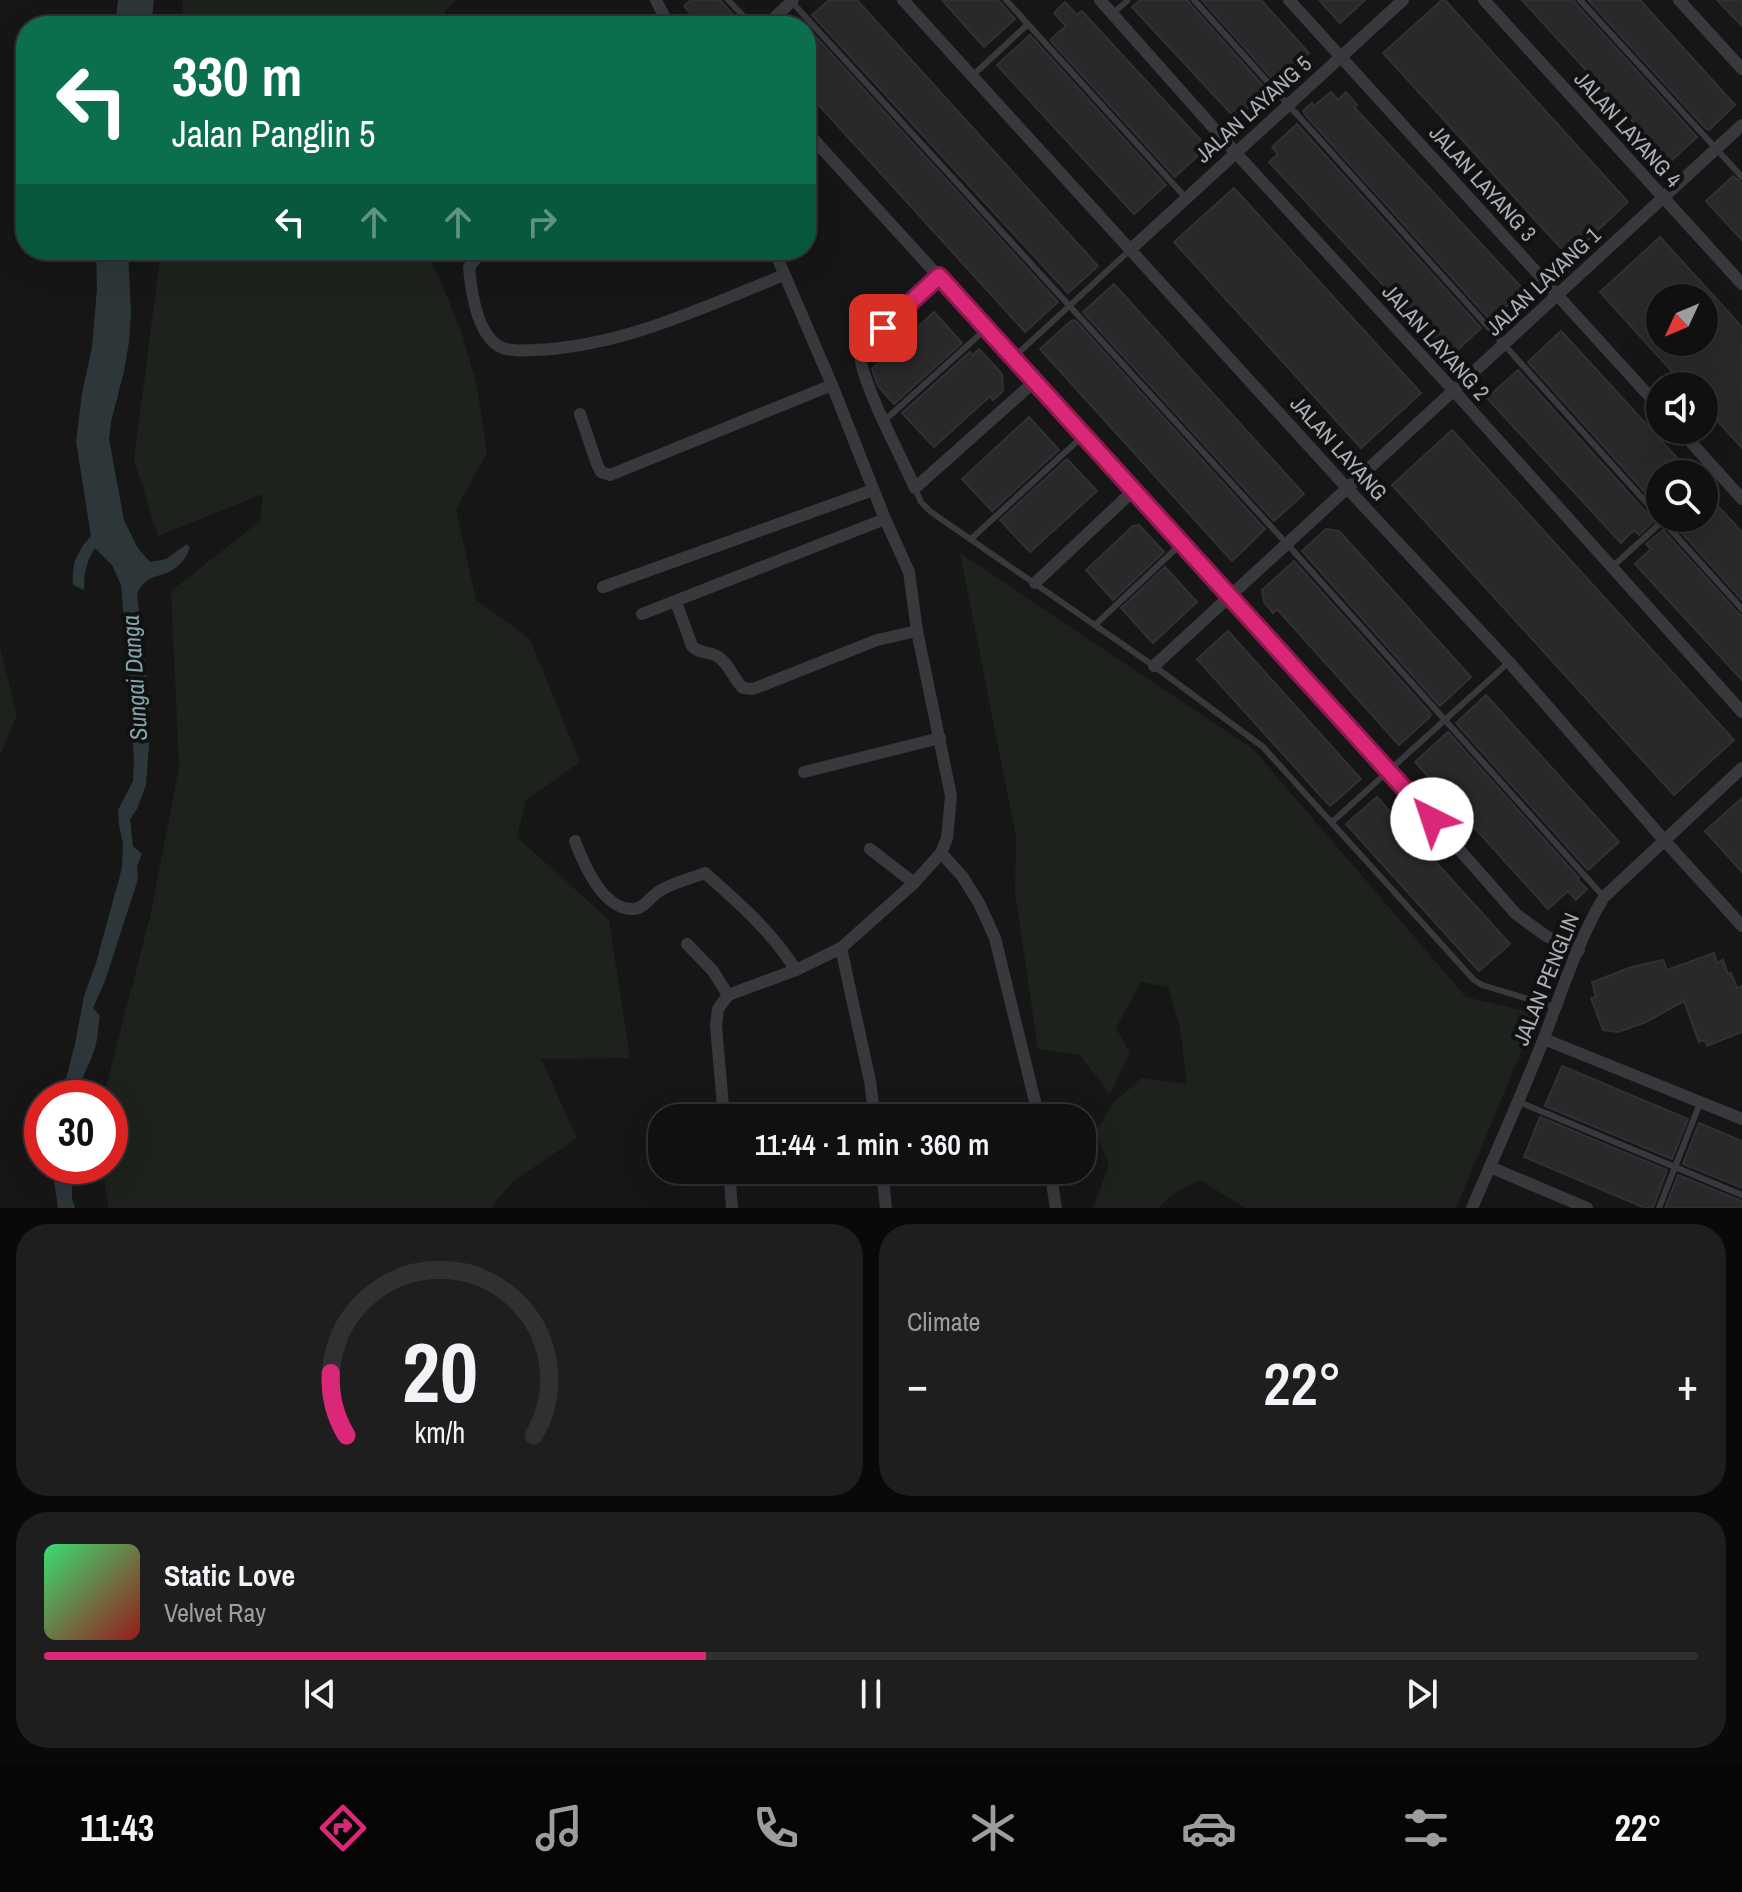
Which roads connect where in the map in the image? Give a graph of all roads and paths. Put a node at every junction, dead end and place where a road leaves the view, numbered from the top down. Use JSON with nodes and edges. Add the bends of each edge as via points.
{"nodes":[{"id":1,"x":728,"y":0,"type":"edge"},
{"id":2,"x":903,"y":0,"type":"edge"},
{"id":3,"x":1006,"y":0,"type":"edge"},
{"id":4,"x":1100,"y":0,"type":"edge"},
{"id":5,"x":1128,"y":0,"type":"edge"},
{"id":6,"x":1194,"y":0,"type":"edge"},
{"id":7,"x":1289,"y":0,"type":"edge"},
{"id":8,"x":1484,"y":0,"type":"edge"},
{"id":9,"x":1580,"y":0,"type":"edge"},
{"id":10,"x":1679,"y":0,"type":"edge"},
{"id":11,"x":792,"y":1,"type":"edge"},
{"id":12,"x":1395,"y":2,"type":"edge"},
{"id":13,"x":1112,"y":14,"type":"junction"},
{"id":14,"x":743,"y":16,"type":"edge"},
{"id":15,"x":776,"y":16,"type":"edge"},
{"id":16,"x":806,"y":16,"type":"edge"},
{"id":17,"x":1028,"y":24,"type":"junction"},
{"id":18,"x":816,"y":27,"type":"edge"},
{"id":19,"x":1340,"y":56,"type":"junction"},
{"id":20,"x":1742,"y":69,"type":"edge"},
{"id":21,"x":972,"y":76,"type":"junction"},
{"id":22,"x":1288,"y":104,"type":"junction"},
{"id":23,"x":1742,"y":125,"type":"edge"},
{"id":24,"x":816,"y":142,"type":"edge"},
{"id":25,"x":1716,"y":148,"type":"junction"},
{"id":26,"x":1235,"y":152,"type":"junction"},
{"id":27,"x":1742,"y":177,"type":"edge"},
{"id":28,"x":1186,"y":198,"type":"junction"},
{"id":29,"x":1663,"y":198,"type":"junction"},
{"id":30,"x":1131,"y":249,"type":"junction"},
{"id":31,"x":475,"y":260,"type":"edge"},
{"id":32,"x":778,"y":260,"type":"edge"},
{"id":33,"x":784,"y":275,"type":"junction"},
{"id":34,"x":939,"y":276,"type":"junction"},
{"id":35,"x":1742,"y":284,"type":"edge"},
{"id":36,"x":1557,"y":295,"type":"junction"},
{"id":37,"x":1069,"y":306,"type":"junction"},
{"id":38,"x":987,"y":328,"type":"junction"},
{"id":39,"x":1505,"y":344,"type":"junction"},
{"id":40,"x":1013,"y":358,"type":"junction"},
{"id":41,"x":1034,"y":382,"type":"junction"},
{"id":42,"x":832,"y":385,"type":"junction"},
{"id":43,"x":1454,"y":391,"type":"junction"},
{"id":44,"x":1646,"y":393,"type":"edge"},
{"id":45,"x":580,"y":414,"type":"dead end"},
{"id":46,"x":884,"y":421,"type":"junction"},
{"id":47,"x":1084,"y":435,"type":"junction"},
{"id":48,"x":1693,"y":444,"type":"edge"},
{"id":49,"x":1707,"y":460,"type":"edge"},
{"id":50,"x":1718,"y":472,"type":"edge"},
{"id":51,"x":915,"y":488,"type":"junction"},
{"id":52,"x":1348,"y":489,"type":"junction"},
{"id":53,"x":873,"y":490,"type":"junction"},
{"id":54,"x":1134,"y":490,"type":"junction"},
{"id":55,"x":1742,"y":499,"type":"edge"},
{"id":56,"x":1646,"y":500,"type":"edge"},
{"id":57,"x":885,"y":519,"type":"junction"},
{"id":58,"x":1651,"y":532,"type":"edge"},
{"id":59,"x":1675,"y":532,"type":"edge"},
{"id":60,"x":971,"y":539,"type":"junction"},
{"id":61,"x":1182,"y":543,"type":"junction"},
{"id":62,"x":1287,"y":544,"type":"junction"},
{"id":63,"x":1611,"y":568,"type":"junction"},
{"id":64,"x":1035,"y":583,"type":"junction"},
{"id":65,"x":603,"y":587,"type":"dead end"},
{"id":66,"x":1230,"y":597,"type":"junction"},
{"id":67,"x":676,"y":602,"type":"junction"},
{"id":68,"x":1742,"y":609,"type":"edge"},
{"id":69,"x":642,"y":614,"type":"dead end"},
{"id":70,"x":1095,"y":625,"type":"junction"},
{"id":71,"x":917,"y":631,"type":"junction"},
{"id":72,"x":1509,"y":662,"type":"junction"},
{"id":73,"x":1154,"y":666,"type":"junction"},
{"id":74,"x":1742,"y":712,"type":"edge"},
{"id":75,"x":1445,"y":721,"type":"junction"},
{"id":76,"x":940,"y":738,"type":"junction"},
{"id":77,"x":1742,"y":768,"type":"edge"},
{"id":78,"x":1390,"y":771,"type":"junction"},
{"id":79,"x":804,"y":772,"type":"dead end"},
{"id":80,"x":1332,"y":822,"type":"junction"},
{"id":81,"x":1664,"y":840,"type":"junction"},
{"id":82,"x":575,"y":841,"type":"dead end"},
{"id":83,"x":870,"y":849,"type":"dead end"},
{"id":84,"x":941,"y":853,"type":"junction"},
{"id":85,"x":914,"y":883,"type":"junction"},
{"id":86,"x":1604,"y":897,"type":"junction"},
{"id":87,"x":1742,"y":926,"type":"edge"},
{"id":88,"x":687,"y":944,"type":"dead end"},
{"id":89,"x":841,"y":948,"type":"junction"},
{"id":90,"x":1579,"y":950,"type":"junction"},
{"id":91,"x":796,"y":970,"type":"junction"},
{"id":92,"x":728,"y":995,"type":"junction"},
{"id":93,"x":1555,"y":1007,"type":"junction"},
{"id":94,"x":1544,"y":1039,"type":"junction"},
{"id":95,"x":1517,"y":1101,"type":"junction"},
{"id":96,"x":1700,"y":1102,"type":"junction"},
{"id":97,"x":723,"y":1104,"type":"edge"},
{"id":98,"x":873,"y":1104,"type":"edge"},
{"id":99,"x":1036,"y":1104,"type":"edge"},
{"id":100,"x":1742,"y":1119,"type":"edge"},
{"id":101,"x":1490,"y":1167,"type":"junction"},
{"id":102,"x":1675,"y":1168,"type":"junction"},
{"id":103,"x":730,"y":1184,"type":"edge"},
{"id":104,"x":883,"y":1184,"type":"edge"},
{"id":105,"x":1052,"y":1184,"type":"edge"},
{"id":106,"x":1742,"y":1195,"type":"edge"},
{"id":107,"x":732,"y":1208,"type":"edge"},
{"id":108,"x":886,"y":1208,"type":"edge"},
{"id":109,"x":1056,"y":1208,"type":"edge"},
{"id":110,"x":1472,"y":1208,"type":"edge"},
{"id":111,"x":1587,"y":1208,"type":"edge"},
{"id":112,"x":1659,"y":1208,"type":"edge"}],
"edges":[{"from":1,"to":14,"type":"lane"},
{"from":2,"to":21,"type":"street","name":"JALAN LAYANG"},
{"from":3,"to":17,"type":"lane"},
{"from":4,"to":13,"type":"street","name":"JALAN LAYANG 2"},
{"from":5,"to":13,"type":"lane"},
{"from":6,"to":22,"type":"lane"},
{"from":7,"to":19,"type":"street","name":"JALAN LAYANG 3"},
{"from":8,"to":29,"type":"street","name":"JALAN LAYANG 4"},
{"from":9,"to":25,"type":"lane"},
{"from":10,"to":20,"type":"street"},
{"from":11,"to":15,"type":"street"},
{"from":11,"to":16,"type":"lane"},
{"from":12,"to":19,"type":"street","name":"JALAN LAYANG 5"},
{"from":13,"to":26,"type":"street","name":"JALAN LAYANG 2"},
{"from":17,"to":21,"type":"lane"},
{"from":17,"to":28,"type":"lane"},
{"from":18,"to":37,"type":"lane"},
{"from":19,"to":22,"type":"street","name":"JALAN LAYANG 5"},
{"from":19,"to":36,"type":"street","name":"JALAN LAYANG 3"},
{"from":21,"to":30,"type":"street","name":"JALAN LAYANG"},
{"from":22,"to":26,"type":"street","name":"JALAN LAYANG 5"},
{"from":22,"to":39,"type":"lane"},
{"from":23,"to":25,"type":"street","name":"JALAN LAYANG 1"},
{"from":24,"to":34,"type":"street"},
{"from":25,"to":27,"type":"lane"},
{"from":25,"to":29,"type":"street","name":"JALAN LAYANG 1"},
{"from":26,"to":28,"type":"street","name":"JALAN LAYANG 5"},
{"from":26,"to":43,"type":"street","name":"JALAN LAYANG 2"},
{"from":28,"to":30,"type":"street","name":"JALAN LAYANG 5"},
{"from":29,"to":35,"type":"street","name":"JALAN LAYANG 4"},
{"from":29,"to":36,"type":"street","name":"JALAN LAYANG 1"},
{"from":30,"to":37,"type":"lane"},
{"from":30,"to":52,"type":"street","name":"JALAN LAYANG"},
{"from":31,"to":33,"type":"street","via":[[469,267],[477,311],[496,344],[512,350],[616,338]]},
{"from":32,"to":33,"type":"street"},
{"from":33,"to":42,"type":"street"},
{"from":34,"to":38,"type":"street"},
{"from":34,"to":46,"type":"street","via":[[864,345],[862,368]]},
{"from":36,"to":39,"type":"street","name":"JALAN LAYANG 1"},
{"from":36,"to":44,"type":"street","name":"JALAN LAYANG 3"},
{"from":37,"to":40,"type":"lane"},
{"from":37,"to":62,"type":"lane"},
{"from":38,"to":40,"type":"street"},
{"from":38,"to":46,"type":"lane"},
{"from":39,"to":43,"type":"street","name":"JALAN LAYANG 1"},
{"from":39,"to":56,"type":"lane"},
{"from":40,"to":41,"type":"street"},
{"from":41,"to":47,"type":"street"},
{"from":41,"to":51,"type":"street"},
{"from":42,"to":45,"type":"street","via":[[610,475],[597,464]]},
{"from":42,"to":53,"type":"street"},
{"from":43,"to":52,"type":"street","name":"JALAN LAYANG 1"},
{"from":43,"to":63,"type":"street","name":"JALAN LAYANG 2"},
{"from":46,"to":51,"type":"street"},
{"from":47,"to":54,"type":"street"},
{"from":47,"to":60,"type":"lane"},
{"from":48,"to":49,"type":"street"},
{"from":50,"to":55,"type":"street"},
{"from":51,"to":60,"type":"lane","via":[[931,512]]},
{"from":52,"to":62,"type":"street","name":"JALAN LAYANG 1"},
{"from":52,"to":72,"type":"street","name":"JALAN LAYANG"},
{"from":53,"to":57,"type":"street"},
{"from":53,"to":65,"type":"street"},
{"from":54,"to":61,"type":"street"},
{"from":54,"to":64,"type":"street"},
{"from":57,"to":67,"type":"street"},
{"from":57,"to":71,"type":"street","via":[[909,572]]},
{"from":58,"to":63,"type":"lane"},
{"from":59,"to":68,"type":"lane"},
{"from":60,"to":64,"type":"lane"},
{"from":61,"to":66,"type":"street"},
{"from":61,"to":70,"type":"lane"},
{"from":62,"to":66,"type":"street","name":"JALAN LAYANG 1"},
{"from":62,"to":75,"type":"lane"},
{"from":63,"to":74,"type":"street","name":"JALAN LAYANG 2"},
{"from":64,"to":70,"type":"lane"},
{"from":66,"to":73,"type":"street","name":"JALAN LAYANG 1"},
{"from":66,"to":78,"type":"street"},
{"from":67,"to":69,"type":"street"},
{"from":67,"to":71,"type":"street","via":[[692,646],[716,655],[743,688],[753,689],[877,640]]},
{"from":70,"to":73,"type":"lane"},
{"from":71,"to":76,"type":"street"},
{"from":72,"to":75,"type":"lane"},
{"from":72,"to":81,"type":"street","name":"JALAN LAYANG"},
{"from":73,"to":80,"type":"lane","via":[[1263,747]]},
{"from":75,"to":78,"type":"lane"},
{"from":75,"to":86,"type":"lane"},
{"from":76,"to":79,"type":"street"},
{"from":76,"to":84,"type":"street","via":[[951,796]]},
{"from":77,"to":81,"type":"street","name":"JALAN PENGLIN"},
{"from":78,"to":80,"type":"lane"},
{"from":78,"to":90,"type":"street","via":[[1516,914],[1546,936]]},
{"from":80,"to":93,"type":"lane","via":[[1474,980]]},
{"from":81,"to":86,"type":"street","name":"JALAN PENGLIN"},
{"from":81,"to":87,"type":"street","name":"JALAN LAYANG"},
{"from":82,"to":91,"type":"street","via":[[601,891],[616,905],[633,910],[660,890],[705,873],[754,916]]},
{"from":83,"to":85,"type":"street"},
{"from":84,"to":85,"type":"street"},
{"from":84,"to":99,"type":"street","via":[[962,876],[995,938]]},
{"from":85,"to":89,"type":"street"},
{"from":86,"to":90,"type":"street","name":"JALAN PENGLIN"},
{"from":88,"to":92,"type":"street"},
{"from":89,"to":91,"type":"street"},
{"from":89,"to":98,"type":"street"},
{"from":90,"to":93,"type":"street","name":"JALAN PENGLIN"},
{"from":91,"to":92,"type":"street"},
{"from":92,"to":97,"type":"street","via":[[718,1009],[716,1025]]},
{"from":93,"to":94,"type":"street","name":"JALAN PENGLIN"},
{"from":94,"to":95,"type":"street","name":"JALAN PENGLIN"},
{"from":94,"to":96,"type":"street"},
{"from":95,"to":101,"type":"street","name":"JALAN PENGLIN"},
{"from":95,"to":102,"type":"lane"},
{"from":96,"to":100,"type":"street"},
{"from":96,"to":102,"type":"lane"},
{"from":101,"to":110,"type":"street","name":"JALAN PENGLIN"},
{"from":101,"to":111,"type":"street"},
{"from":102,"to":106,"type":"lane"},
{"from":102,"to":112,"type":"lane"},
{"from":103,"to":107,"type":"street"},
{"from":104,"to":108,"type":"street"},
{"from":105,"to":109,"type":"street"}]}
